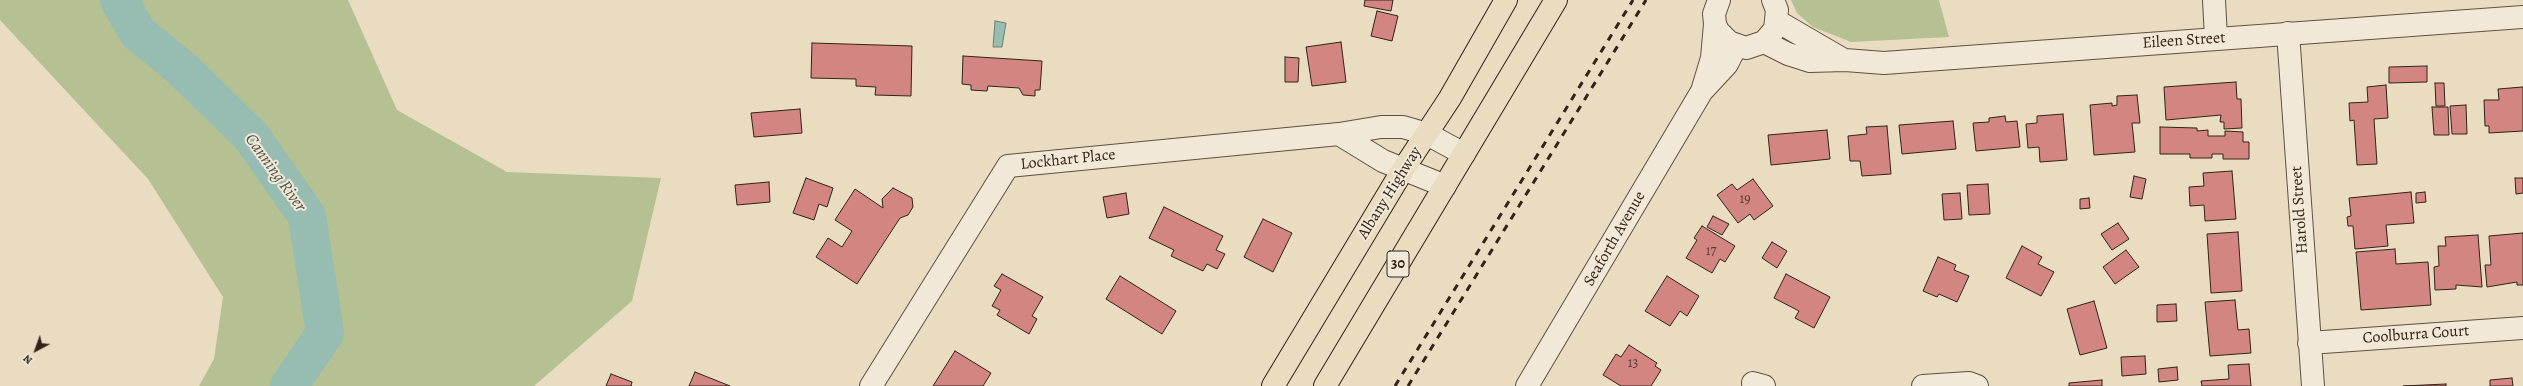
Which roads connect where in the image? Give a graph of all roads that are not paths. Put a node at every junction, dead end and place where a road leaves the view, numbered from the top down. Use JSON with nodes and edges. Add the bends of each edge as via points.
{"nodes":[{"id":1,"x":1506,"y":0,"type":"edge"},
{"id":2,"x":1556,"y":0,"type":"edge"},
{"id":3,"x":1719,"y":0,"type":"edge"},
{"id":4,"x":1773,"y":0,"type":"edge"},
{"id":5,"x":2214,"y":0,"type":"edge"},
{"id":6,"x":2523,"y":17,"type":"edge"},
{"id":7,"x":1777,"y":21,"type":"junction"},
{"id":8,"x":1714,"y":24,"type":"junction"},
{"id":9,"x":2288,"y":33,"type":"junction"},
{"id":10,"x":2216,"y":38,"type":"junction"},
{"id":11,"x":1764,"y":42,"type":"junction"},
{"id":12,"x":1736,"y":46,"type":"junction"},
{"id":13,"x":1845,"y":60,"type":"junction"},
{"id":14,"x":1702,"y":91,"type":"junction"},
{"id":15,"x":1339,"y":134,"type":"junction"},
{"id":16,"x":1427,"y":134,"type":"junction"},
{"id":17,"x":1464,"y":154,"type":"junction"},
{"id":18,"x":1404,"y":168,"type":"junction"},
{"id":19,"x":1445,"y":186,"type":"junction"},
{"id":20,"x":2523,"y":328,"type":"edge"},
{"id":21,"x":2309,"y":343,"type":"junction"},
{"id":22,"x":871,"y":386,"type":"edge"},
{"id":23,"x":1273,"y":386,"type":"edge"},
{"id":24,"x":1325,"y":386,"type":"edge"},
{"id":25,"x":1527,"y":386,"type":"edge"},
{"id":26,"x":1923,"y":386,"type":"edge"},
{"id":27,"x":1977,"y":386,"type":"edge"},
{"id":28,"x":2313,"y":386,"type":"edge"}],
"edges":[{"from":1,"to":16,"type":"highway","name":"Albany Highway"},
{"from":2,"to":17,"type":"highway","number":"30"},
{"from":3,"to":8,"type":"street","name":"Seaforth Avenue","via":[[1714,14]]},
{"from":4,"to":7,"type":"street","via":[[1777,10]]},
{"from":5,"to":10,"type":"street"},
{"from":6,"to":9,"type":"street","name":"Eileen Street"},
{"from":7,"to":11,"type":"street","via":[[1775,29]]},
{"from":7,"to":13,"type":"street","name":"Eileen Street"},
{"from":8,"to":12,"type":"street","via":[[1723,37]]},
{"from":8,"to":14,"type":"street","name":"Seaforth Avenue","via":[[1712,58]]},
{"from":9,"to":10,"type":"street","name":"Eileen Street"},
{"from":9,"to":21,"type":"street","name":"Harold Street"},
{"from":10,"to":13,"type":"street","name":"Eileen Street","via":[[1884,63]]},
{"from":11,"to":12,"type":"street","via":[[1746,48]]},
{"from":11,"to":13,"type":"street","name":"Eileen Street","via":[[1810,61]]},
{"from":12,"to":14,"type":"street","name":"Seaforth Avenue","via":[[1727,64]]},
{"from":14,"to":25,"type":"street","name":"Seaforth Avenue"},
{"from":15,"to":16,"type":"street","name":"Lockhart Place","via":[[1381,127],[1403,127]]},
{"from":15,"to":18,"type":"street","via":[[1383,161]]},
{"from":15,"to":22,"type":"street","name":"Lockhart Place","via":[[1008,166]]},
{"from":16,"to":17,"type":"street","name":"Lockhart Place"},
{"from":16,"to":18,"type":"highway","name":"Albany Highway"},
{"from":17,"to":19,"type":"highway","number":"30"},
{"from":18,"to":19,"type":"street"},
{"from":18,"to":23,"type":"highway","name":"Albany Highway"},
{"from":19,"to":24,"type":"highway","number":"30"},
{"from":20,"to":21,"type":"street","name":"Coolburra Court"},
{"from":21,"to":28,"type":"street","name":"Harold Street"},
{"from":26,"to":27,"type":"street","via":[[1969,383]]}]}
